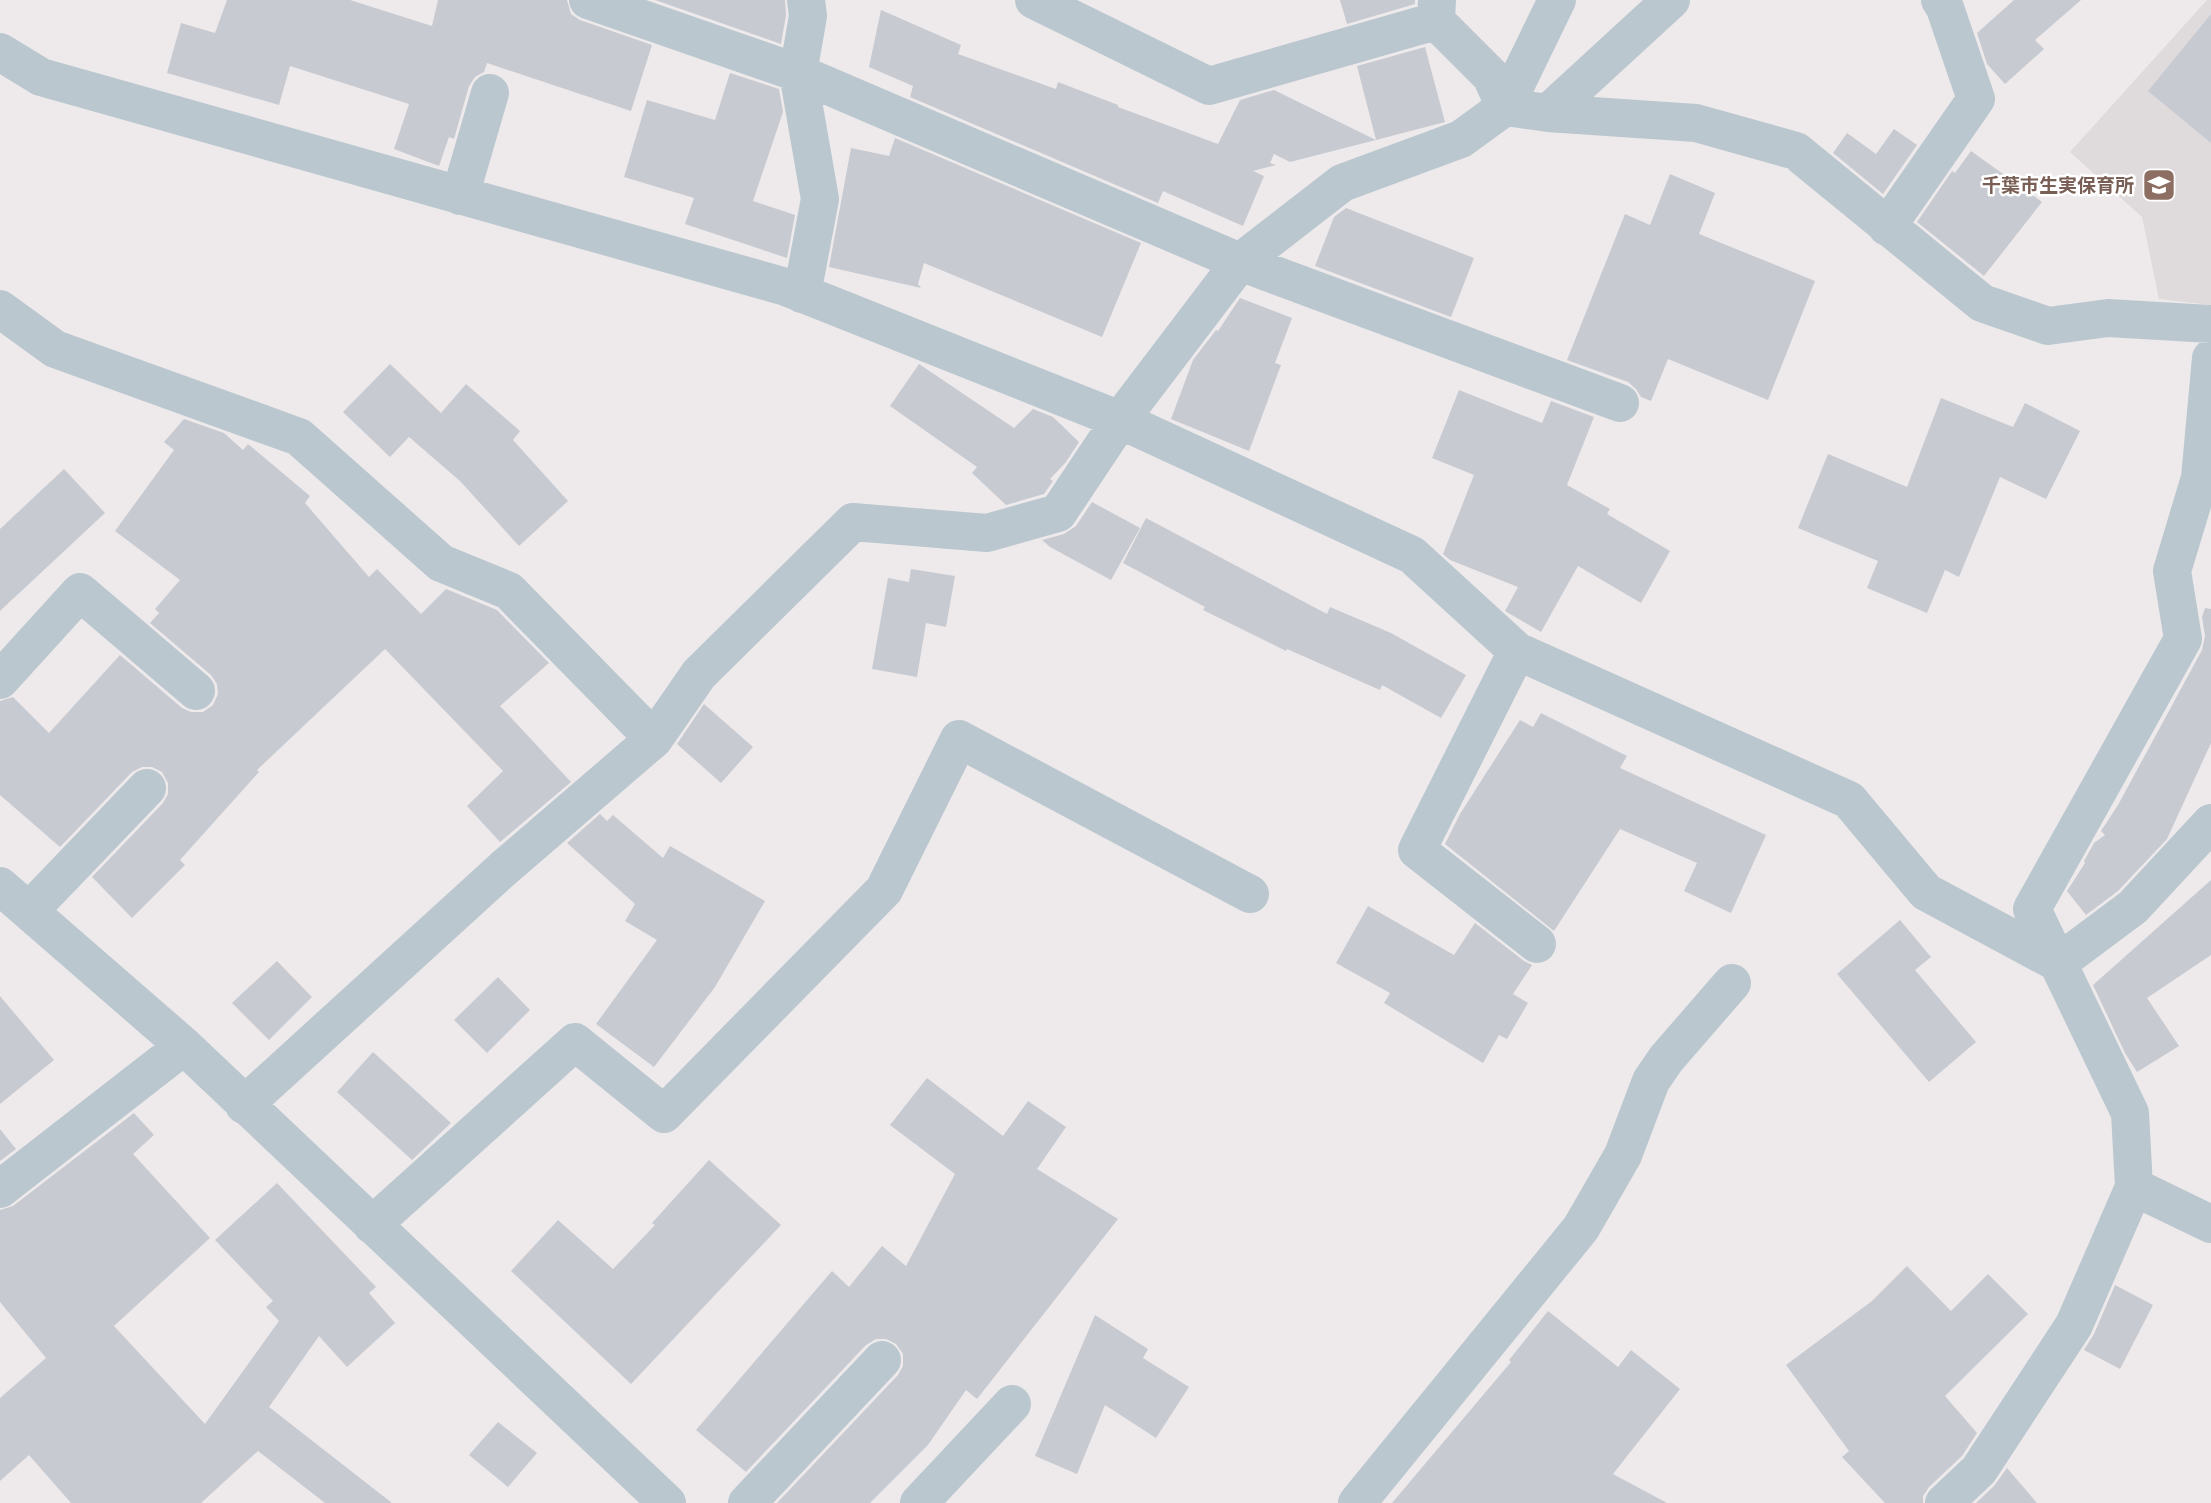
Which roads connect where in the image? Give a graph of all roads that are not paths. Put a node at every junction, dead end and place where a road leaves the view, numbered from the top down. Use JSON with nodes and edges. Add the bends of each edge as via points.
{"nodes":[{"id":1,"x":588,"y":0,"type":"edge"},
{"id":2,"x":806,"y":0,"type":"edge"},
{"id":3,"x":1034,"y":0,"type":"edge"},
{"id":4,"x":1557,"y":0,"type":"edge"},
{"id":5,"x":1671,"y":0,"type":"edge"},
{"id":6,"x":1940,"y":0,"type":"edge"},
{"id":7,"x":1436,"y":10,"type":"edge"},
{"id":8,"x":0,"y":52,"type":"edge"},
{"id":9,"x":798,"y":74,"type":"junction"},
{"id":10,"x":490,"y":93,"type":"dead end"},
{"id":11,"x":1505,"y":107,"type":"junction"},
{"id":12,"x":1548,"y":113,"type":"junction"},
{"id":13,"x":460,"y":196,"type":"junction"},
{"id":14,"x":1887,"y":227,"type":"junction"},
{"id":15,"x":1240,"y":262,"type":"junction"},
{"id":16,"x":802,"y":294,"type":"junction"},
{"id":17,"x":0,"y":309,"type":"edge"},
{"id":18,"x":2211,"y":324,"type":"edge"},
{"id":19,"x":2211,"y":358,"type":"edge"},
{"id":20,"x":1620,"y":402,"type":"dead end"},
{"id":21,"x":1120,"y":419,"type":"junction"},
{"id":22,"x":1517,"y":651,"type":"junction"},
{"id":23,"x":0,"y":680,"type":"edge"},
{"id":24,"x":196,"y":691,"type":"dead end"},
{"id":25,"x":654,"y":739,"type":"junction"},
{"id":26,"x":147,"y":788,"type":"dead end"},
{"id":27,"x":2211,"y":823,"type":"edge"},
{"id":28,"x":0,"y":886,"type":"edge"},
{"id":29,"x":1250,"y":894,"type":"dead end"},
{"id":30,"x":29,"y":911,"type":"junction"},
{"id":31,"x":1537,"y":944,"type":"dead end"},
{"id":32,"x":2058,"y":963,"type":"junction"},
{"id":33,"x":1732,"y":983,"type":"dead end"},
{"id":34,"x":184,"y":1046,"type":"junction"},
{"id":35,"x":243,"y":1105,"type":"junction"},
{"id":36,"x":2134,"y":1187,"type":"junction"},
{"id":37,"x":0,"y":1189,"type":"edge"},
{"id":38,"x":2211,"y":1224,"type":"edge"},
{"id":39,"x":372,"y":1226,"type":"junction"},
{"id":40,"x":882,"y":1360,"type":"dead end"},
{"id":41,"x":1012,"y":1404,"type":"dead end"},
{"id":42,"x":667,"y":1503,"type":"edge"},
{"id":43,"x":747,"y":1503,"type":"edge"},
{"id":44,"x":919,"y":1503,"type":"edge"},
{"id":45,"x":1357,"y":1503,"type":"edge"},
{"id":46,"x":1944,"y":1503,"type":"edge"}],
"edges":[{"from":1,"to":9,"type":"street"},
{"from":2,"to":9,"type":"street","via":[[808,16]]},
{"from":3,"to":7,"type":"street","via":[[1209,86]]},
{"from":4,"to":11,"type":"street"},
{"from":5,"to":12,"type":"street"},
{"from":6,"to":14,"type":"street","via":[[1976,99]]},
{"from":7,"to":11,"type":"street","via":[[1490,76]]},
{"from":8,"to":13,"type":"street","via":[[41,77]]},
{"from":9,"to":15,"type":"street"},
{"from":9,"to":16,"type":"street","via":[[820,199]]},
{"from":10,"to":13,"type":"street"},
{"from":11,"to":12,"type":"street"},
{"from":11,"to":15,"type":"street","via":[[1461,139],[1342,183]]},
{"from":12,"to":14,"type":"street","via":[[1696,123],[1796,151]]},
{"from":13,"to":16,"type":"street"},
{"from":14,"to":18,"type":"street","via":[[1982,303],[2048,326],[2108,318]]},
{"from":15,"to":20,"type":"street"},
{"from":15,"to":21,"type":"street"},
{"from":16,"to":21,"type":"street"},
{"from":17,"to":25,"type":"street","via":[[55,349],[299,437],[441,563],[509,591]]},
{"from":19,"to":32,"type":"street","via":[[2200,478],[2172,571],[2183,639],[2032,909]]},
{"from":21,"to":22,"type":"street","via":[[1412,555]]},
{"from":21,"to":25,"type":"street","via":[[1058,513],[988,533],[853,522],[699,674]]},
{"from":22,"to":31,"type":"street","via":[[1417,850]]},
{"from":22,"to":32,"type":"street","via":[[1849,800],[1926,891]]},
{"from":23,"to":24,"type":"street","via":[[80,592]]},
{"from":25,"to":35,"type":"street"},
{"from":26,"to":30,"type":"street"},
{"from":27,"to":32,"type":"street","via":[[2133,907]]},
{"from":28,"to":30,"type":"street"},
{"from":29,"to":39,"type":"street","via":[[959,739],[884,890],[664,1114],[575,1042]]},
{"from":30,"to":34,"type":"street"},
{"from":32,"to":36,"type":"street","via":[[2130,1113]]},
{"from":33,"to":45,"type":"street","via":[[1651,1081],[1623,1155],[1581,1228]]},
{"from":34,"to":35,"type":"street"},
{"from":34,"to":37,"type":"street"},
{"from":35,"to":39,"type":"street"},
{"from":36,"to":38,"type":"street"},
{"from":36,"to":46,"type":"street","via":[[2074,1325],[1979,1470]]},
{"from":39,"to":42,"type":"street"},
{"from":40,"to":43,"type":"street"},
{"from":41,"to":44,"type":"street"}]}
